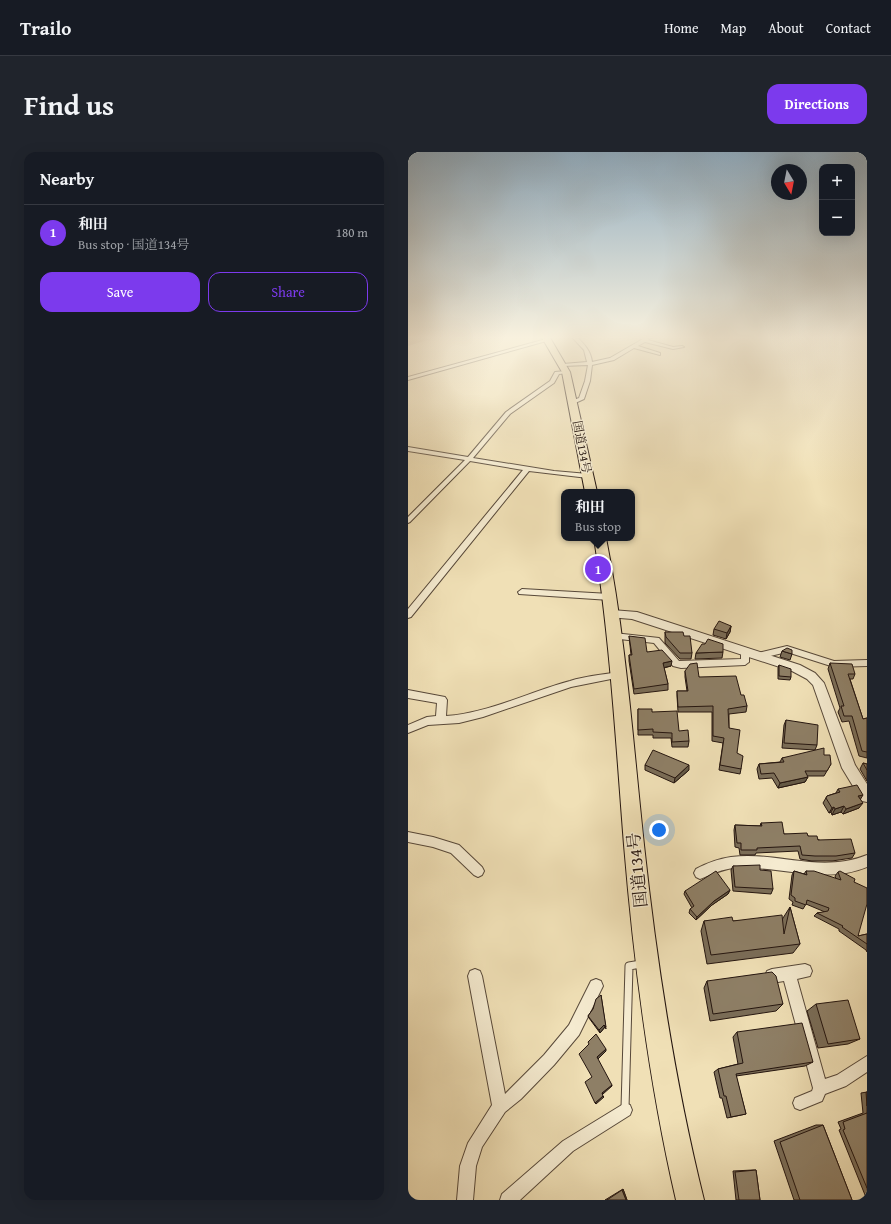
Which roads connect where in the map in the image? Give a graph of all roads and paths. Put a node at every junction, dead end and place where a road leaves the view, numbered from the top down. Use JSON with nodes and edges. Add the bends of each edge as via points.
{"nodes":[{"id":1,"x":548,"y":385,"type":"edge"},
{"id":2,"x":568,"y":385,"type":"edge"},
{"id":3,"x":585,"y":385,"type":"edge"},
{"id":4,"x":573,"y":402,"type":"junction"},
{"id":5,"x":408,"y":449,"type":"edge"},
{"id":6,"x":469,"y":459,"type":"junction"},
{"id":7,"x":528,"y":468,"type":"junction"},
{"id":8,"x":588,"y":476,"type":"junction"},
{"id":9,"x":590,"y":489,"type":"edge"},
{"id":10,"x":408,"y":521,"type":"edge"},
{"id":11,"x":600,"y":541,"type":"edge"},
{"id":12,"x":522,"y":592,"type":"dead end"},
{"id":13,"x":611,"y":605,"type":"junction"},
{"id":14,"x":408,"y":615,"type":"edge"},
{"id":15,"x":614,"y":636,"type":"junction"},
{"id":16,"x":745,"y":652,"type":"junction"},
{"id":17,"x":758,"y":656,"type":"junction"},
{"id":18,"x":867,"y":663,"type":"edge"},
{"id":19,"x":618,"y":675,"type":"junction"},
{"id":20,"x":408,"y":694,"type":"edge"},
{"id":21,"x":441,"y":720,"type":"junction"},
{"id":22,"x":408,"y":729,"type":"edge"},
{"id":23,"x":867,"y":796,"type":"edge"},
{"id":24,"x":408,"y":838,"type":"edge"},
{"id":25,"x":867,"y":861,"type":"edge"},
{"id":26,"x":478,"y":871,"type":"dead end"},
{"id":27,"x":700,"y":872,"type":"dead end"},
{"id":28,"x":647,"y":963,"type":"junction"},
{"id":29,"x":805,"y":971,"type":"dead end"},
{"id":30,"x":789,"y":974,"type":"junction"},
{"id":31,"x":476,"y":976,"type":"dead end"},
{"id":32,"x":772,"y":976,"type":"edge"},
{"id":33,"x":596,"y":986,"type":"dead end"},
{"id":34,"x":867,"y":1062,"type":"edge"},
{"id":35,"x":820,"y":1088,"type":"junction"},
{"id":36,"x":800,"y":1103,"type":"dead end"},
{"id":37,"x":500,"y":1107,"type":"junction"},
{"id":38,"x":625,"y":1110,"type":"joint"},
{"id":39,"x":466,"y":1200,"type":"edge"},
{"id":40,"x":508,"y":1200,"type":"edge"},
{"id":41,"x":690,"y":1200,"type":"edge"}],
"edges":[{"from":1,"to":6,"type":"street","via":[[508,413]]},
{"from":2,"to":4,"type":"highway","name":"国道134号"},
{"from":3,"to":4,"type":"street","via":[[581,399]]},
{"from":4,"to":8,"type":"highway","name":"国道134号"},
{"from":5,"to":6,"type":"street"},
{"from":6,"to":7,"type":"street"},
{"from":6,"to":10,"type":"street"},
{"from":7,"to":8,"type":"street"},
{"from":7,"to":14,"type":"street"},
{"from":8,"to":9,"type":"highway","name":"国道134号"},
{"from":11,"to":13,"type":"highway","name":"国道134号"},
{"from":12,"to":13,"type":"street"},
{"from":13,"to":15,"type":"highway","name":"国道134号"},
{"from":13,"to":16,"type":"street","via":[[633,615]]},
{"from":15,"to":16,"type":"street","via":[[656,640],[676,664],[681,665],[745,662]]},
{"from":15,"to":19,"type":"highway","name":"国道134号"},
{"from":16,"to":17,"type":"street"},
{"from":17,"to":18,"type":"street","via":[[787,650],[834,664]]},
{"from":17,"to":23,"type":"street","via":[[796,668],[818,683],[849,768]]},
{"from":19,"to":21,"type":"street","via":[[571,684],[483,713]]},
{"from":19,"to":28,"type":"highway","name":"国道134号"},
{"from":20,"to":21,"type":"street","via":[[442,700]]},
{"from":21,"to":22,"type":"street","via":[[427,721]]},
{"from":24,"to":26,"type":"street","via":[[455,849]]},
{"from":25,"to":27,"type":"street","via":[[858,866],[839,870],[741,862],[716,865]]},
{"from":28,"to":38,"type":"lane","via":[[629,966]]},
{"from":28,"to":41,"type":"highway","name":"国道134号","via":[[659,1053]]},
{"from":29,"to":30,"type":"street"},
{"from":30,"to":32,"type":"street"},
{"from":30,"to":35,"type":"street"},
{"from":31,"to":37,"type":"street"},
{"from":33,"to":37,"type":"street","via":[[574,1030],[516,1094]]},
{"from":34,"to":35,"type":"street","via":[[841,1081]]},
{"from":35,"to":36,"type":"street","via":[[817,1096]]},
{"from":37,"to":39,"type":"street","via":[[476,1144],[468,1166]]},
{"from":38,"to":40,"type":"street","via":[[568,1146]]}]}
